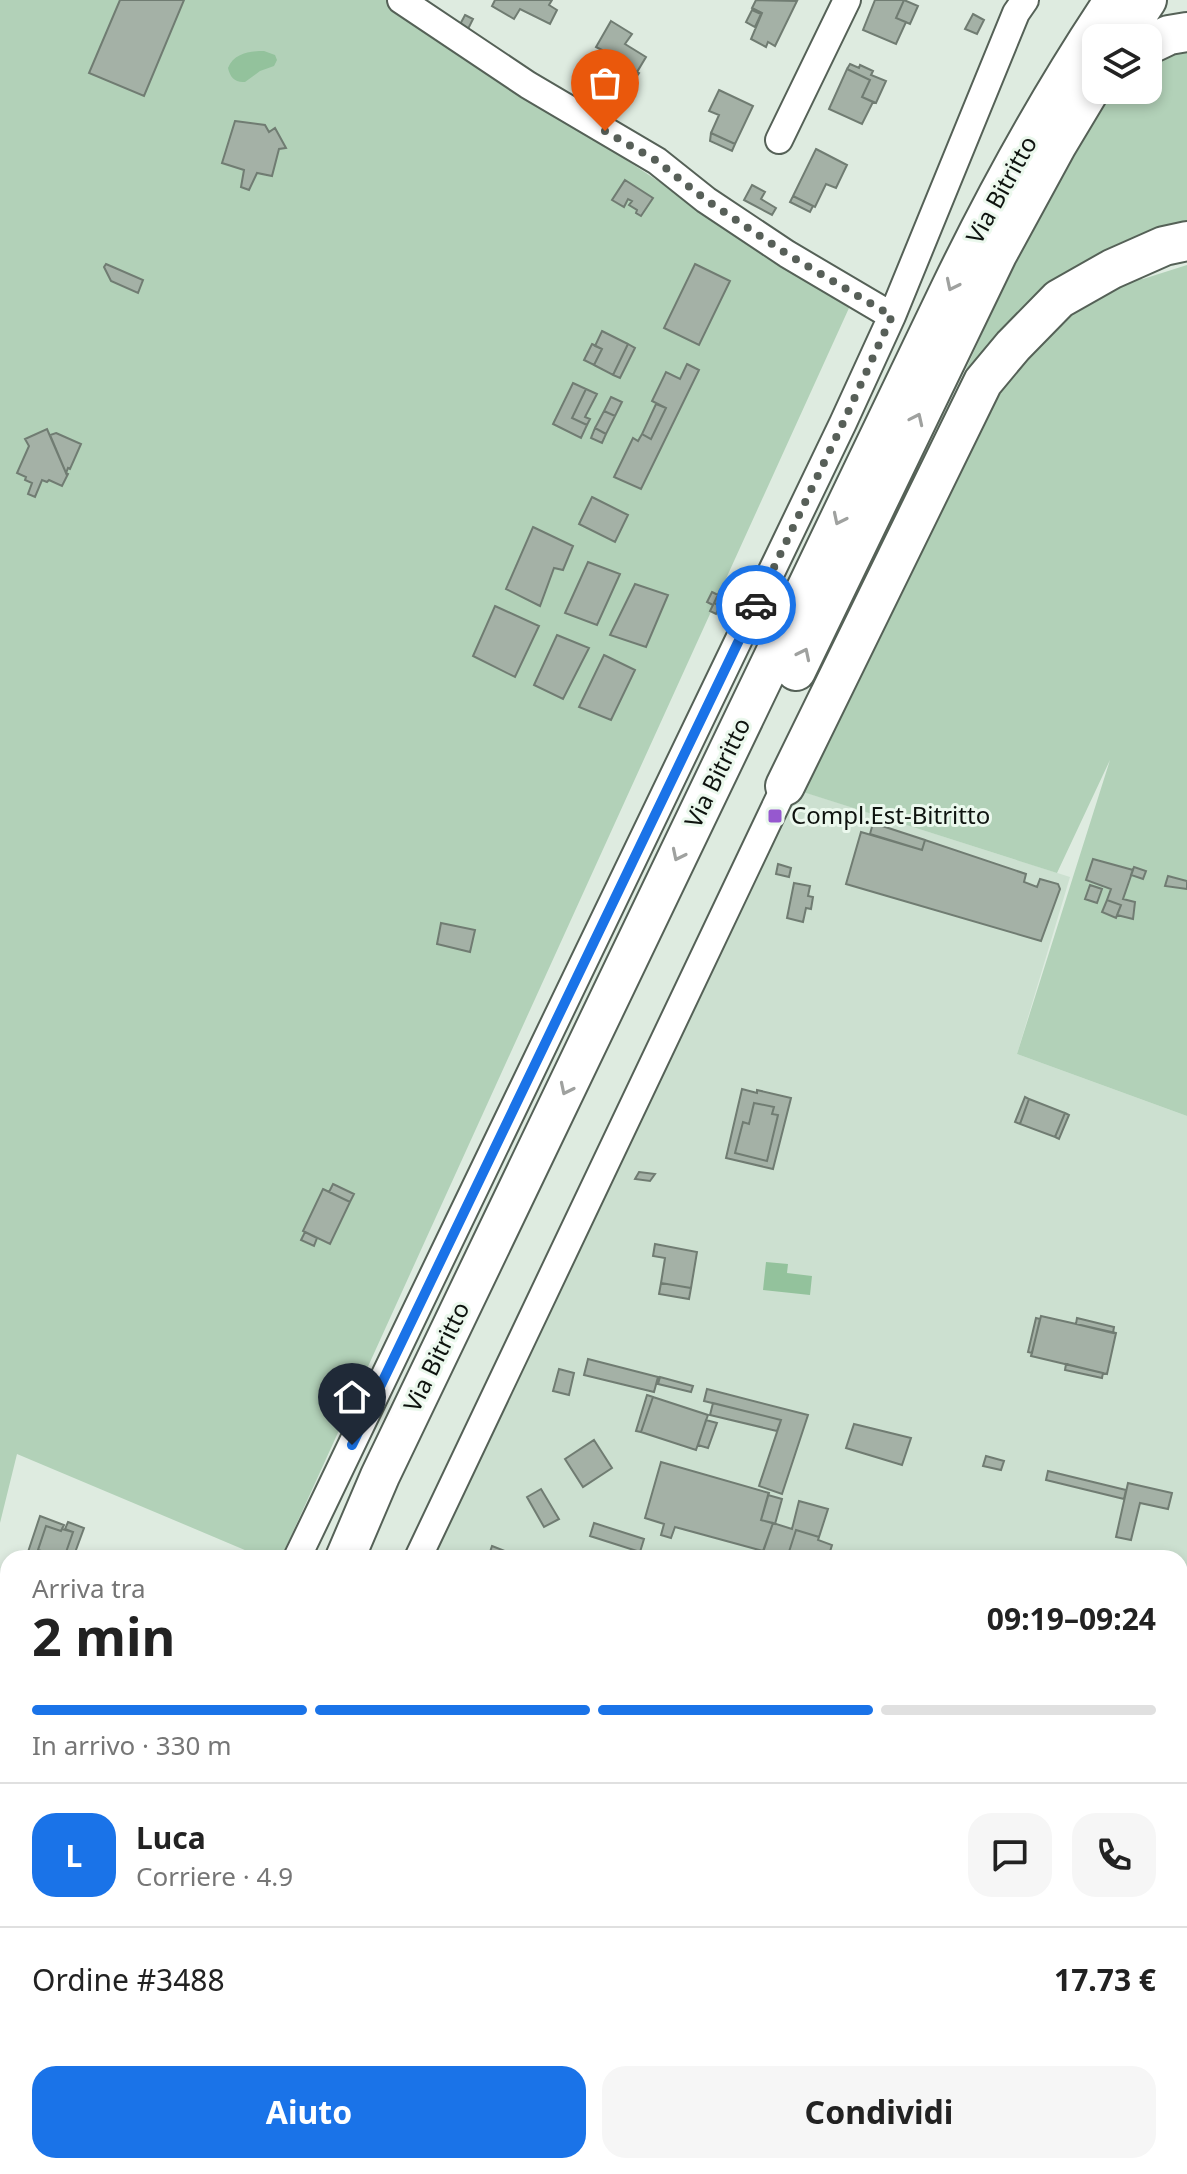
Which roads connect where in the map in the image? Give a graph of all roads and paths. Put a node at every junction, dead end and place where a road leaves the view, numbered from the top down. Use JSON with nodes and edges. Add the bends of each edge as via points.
{"nodes":[{"id":1,"x":401,"y":0,"type":"edge"},
{"id":2,"x":847,"y":0,"type":"edge"},
{"id":3,"x":1025,"y":0,"type":"edge"},
{"id":4,"x":1103,"y":0,"type":"edge"},
{"id":5,"x":1114,"y":0,"type":"edge"},
{"id":6,"x":1147,"y":0,"type":"edge"},
{"id":7,"x":1091,"y":24,"type":"edge"},
{"id":8,"x":1104,"y":24,"type":"edge"},
{"id":9,"x":1131,"y":24,"type":"edge"},
{"id":10,"x":1187,"y":32,"type":"edge"},
{"id":11,"x":1162,"y":38,"type":"edge"},
{"id":12,"x":1082,"y":76,"type":"edge"},
{"id":13,"x":1082,"y":78,"type":"edge"},
{"id":14,"x":1102,"y":104,"type":"edge"},
{"id":15,"x":779,"y":140,"type":"dead end"},
{"id":16,"x":1187,"y":241,"type":"edge"},
{"id":17,"x":892,"y":316,"type":"junction"},
{"id":18,"x":953,"y":346,"type":"junction"},
{"id":19,"x":785,"y":786,"type":"joint"},
{"id":20,"x":301,"y":1550,"type":"edge"},
{"id":21,"x":348,"y":1550,"type":"edge"},
{"id":22,"x":377,"y":1550,"type":"edge"},
{"id":23,"x":422,"y":1550,"type":"edge"}],
"edges":[{"from":1,"to":17,"type":"street","via":[[528,85],[657,161],[787,254]]},
{"from":2,"to":15,"type":"street"},
{"from":3,"to":17,"type":"street"},
{"from":4,"to":7,"type":"highway"},
{"from":5,"to":8,"type":"highway","name":"Via Bitritto"},
{"from":6,"to":9,"type":"highway"},
{"from":10,"to":11,"type":"highway"},
{"from":12,"to":21,"type":"highway","name":"Via Bitritto","one_way":true,"via":[[985,217],[386,1462]]},
{"from":13,"to":18,"type":"highway","name":"Via Bitritto","via":[[1057,145]]},
{"from":14,"to":18,"type":"highway","via":[[1017,251]]},
{"from":16,"to":19,"type":"highway","via":[[1112,269],[1059,299],[983,382]]},
{"from":17,"to":20,"type":"street"},
{"from":22,"to":18,"type":"highway","name":"Via Bitritto","one_way":true},
{"from":19,"to":23,"type":"street"}]}
